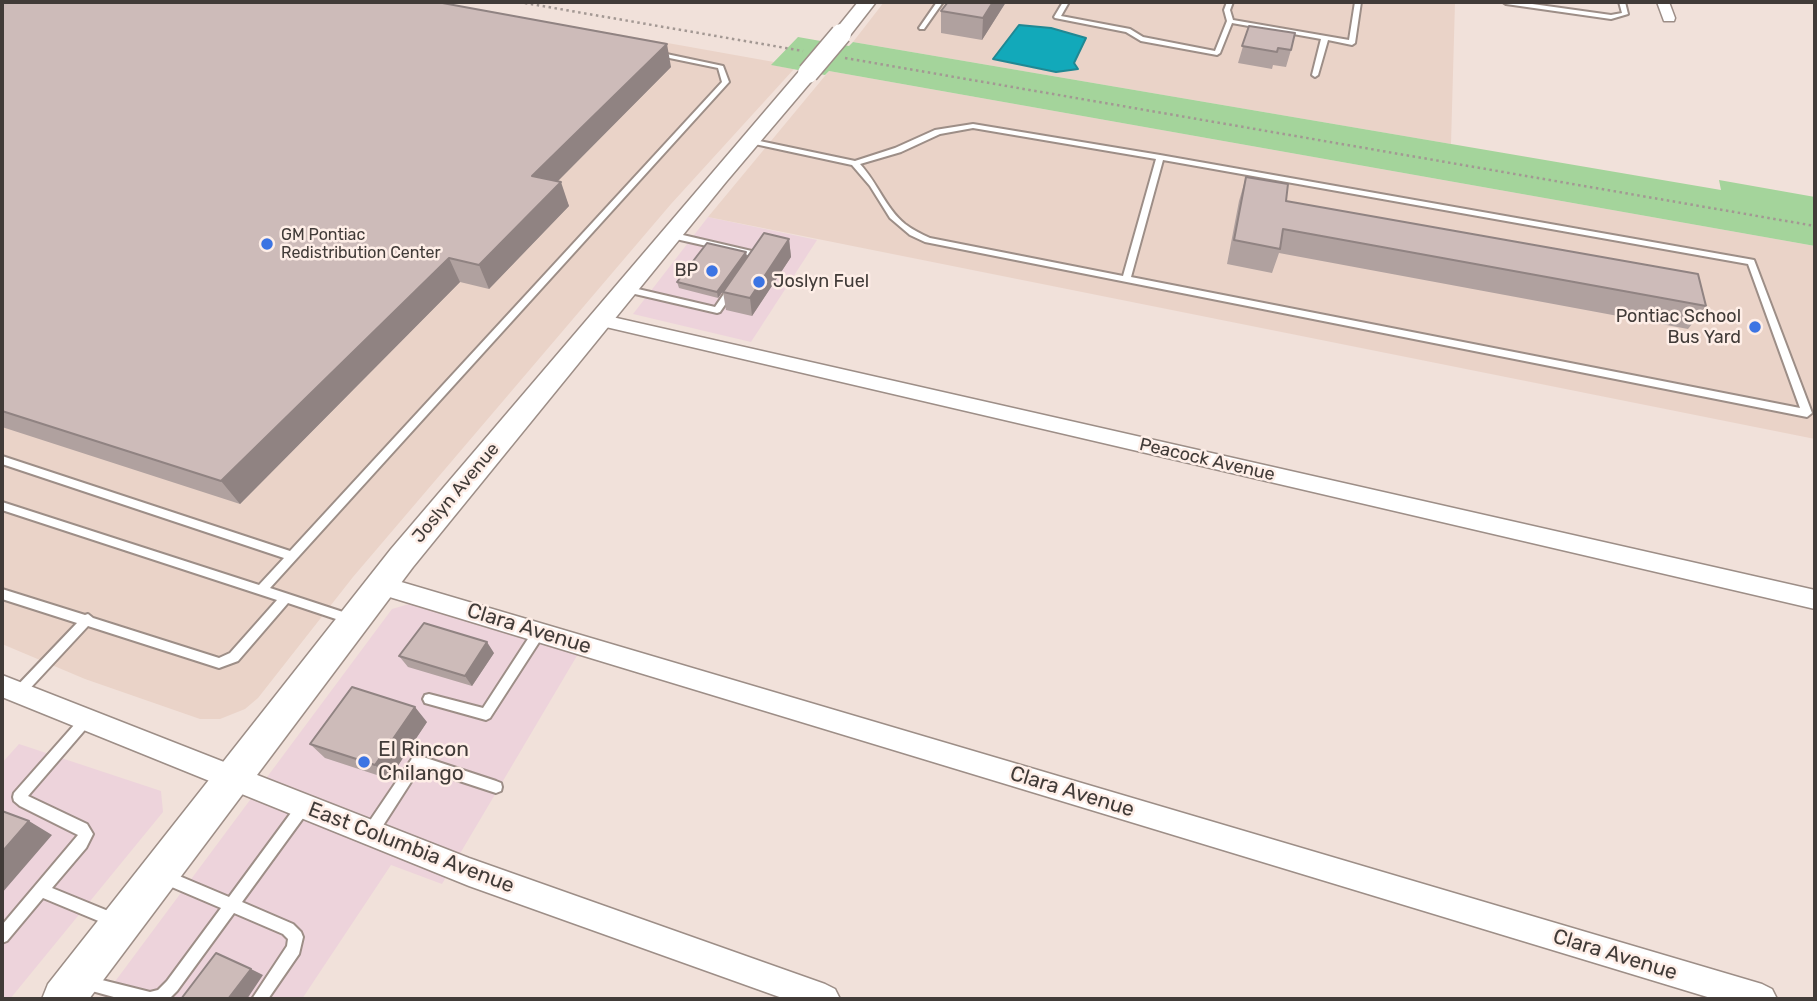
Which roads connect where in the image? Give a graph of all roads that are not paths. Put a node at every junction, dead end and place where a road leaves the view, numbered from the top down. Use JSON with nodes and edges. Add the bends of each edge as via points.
{"nodes":[{"id":1,"x":867,"y":2,"type":"edge"},
{"id":2,"x":940,"y":2,"type":"edge"},
{"id":3,"x":1066,"y":2,"type":"edge"},
{"id":4,"x":1230,"y":2,"type":"edge"},
{"id":5,"x":1358,"y":2,"type":"edge"},
{"id":6,"x":1506,"y":2,"type":"edge"},
{"id":7,"x":1622,"y":2,"type":"edge"},
{"id":8,"x":1663,"y":2,"type":"edge"},
{"id":9,"x":1669,"y":18,"type":"dead end"},
{"id":10,"x":1230,"y":21,"type":"junction"},
{"id":11,"x":922,"y":28,"type":"dead end"},
{"id":12,"x":1325,"y":38,"type":"junction"},
{"id":13,"x":651,"y":52,"type":"edge"},
{"id":14,"x":1315,"y":75,"type":"dead end"},
{"id":15,"x":750,"y":141,"type":"junction"},
{"id":16,"x":1160,"y":157,"type":"junction"},
{"id":17,"x":855,"y":163,"type":"junction"},
{"id":18,"x":670,"y":235,"type":"junction"},
{"id":19,"x":748,"y":266,"type":"edge"},
{"id":20,"x":740,"y":277,"type":"edge"},
{"id":21,"x":1126,"y":279,"type":"junction"},
{"id":22,"x":625,"y":289,"type":"junction"},
{"id":23,"x":599,"y":320,"type":"junction"},
{"id":24,"x":2,"y":460,"type":"edge"},
{"id":25,"x":2,"y":506,"type":"edge"},
{"id":26,"x":292,"y":556,"type":"junction"},
{"id":27,"x":382,"y":585,"type":"junction"},
{"id":28,"x":261,"y":590,"type":"junction"},
{"id":29,"x":2,"y":594,"type":"edge"},
{"id":30,"x":286,"y":598,"type":"junction"},
{"id":31,"x":1815,"y":600,"type":"edge"},
{"id":32,"x":88,"y":619,"type":"junction"},
{"id":33,"x":354,"y":620,"type":"junction"},
{"id":34,"x":539,"y":632,"type":"junction"},
{"id":35,"x":10,"y":689,"type":"edge"},
{"id":36,"x":429,"y":699,"type":"dead end"},
{"id":37,"x":86,"y":720,"type":"junction"},
{"id":38,"x":233,"y":778,"type":"junction"},
{"id":39,"x":496,"y":787,"type":"dead end"},
{"id":40,"x":304,"y":806,"type":"junction"},
{"id":41,"x":370,"y":833,"type":"junction"},
{"id":42,"x":159,"y":874,"type":"junction"},
{"id":43,"x":41,"y":890,"type":"junction"},
{"id":44,"x":231,"y":905,"type":"junction"},
{"id":45,"x":121,"y":924,"type":"junction"},
{"id":46,"x":2,"y":936,"type":"edge"},
{"id":47,"x":70,"y":990,"type":"edge"},
{"id":48,"x":150,"y":999,"type":"edge"},
{"id":49,"x":258,"y":999,"type":"edge"},
{"id":50,"x":825,"y":999,"type":"edge"},
{"id":51,"x":1762,"y":999,"type":"edge"}],
"edges":[{"from":1,"to":15,"type":"main road","name":"Joslyn Avenue","bridge":true},
{"from":2,"to":11,"type":"lane"},
{"from":3,"to":10,"type":"lane","via":[[1057,17],[1217,53]]},
{"from":4,"to":10,"type":"lane"},
{"from":5,"to":12,"type":"lane","via":[[1352,43]]},
{"from":6,"to":7,"type":"lane","via":[[1611,17],[1625,14]]},
{"from":8,"to":9,"type":"street"},
{"from":10,"to":12,"type":"lane"},
{"from":12,"to":14,"type":"lane"},
{"from":13,"to":26,"type":"lane","via":[[721,67],[726,82]]},
{"from":15,"to":17,"type":"lane"},
{"from":15,"to":18,"type":"main road","name":"Joslyn Avenue"},
{"from":16,"to":17,"type":"lane","via":[[972,126],[938,132]]},
{"from":16,"to":21,"type":"lane"},
{"from":16,"to":21,"type":"lane","via":[[1751,262],[1807,413]]},
{"from":17,"to":21,"type":"lane","via":[[881,193],[894,220],[913,234]]},
{"from":18,"to":19,"type":"lane","via":[[756,254]]},
{"from":18,"to":22,"type":"main road","name":"Joslyn Avenue"},
{"from":20,"to":22,"type":"lane","via":[[717,310]]},
{"from":22,"to":23,"type":"main road","name":"Joslyn Avenue"},
{"from":23,"to":27,"type":"main road","name":"Joslyn Avenue"},
{"from":23,"to":31,"type":"street","name":"Peacock Avenue"},
{"from":24,"to":26,"type":"lane"},
{"from":25,"to":28,"type":"lane"},
{"from":26,"to":28,"type":"lane"},
{"from":27,"to":33,"type":"main road","name":"Joslyn Avenue"},
{"from":27,"to":34,"type":"street","name":"Clara Avenue"},
{"from":28,"to":30,"type":"lane"},
{"from":29,"to":32,"type":"lane"},
{"from":30,"to":32,"type":"lane","via":[[234,657],[219,663]]},
{"from":30,"to":33,"type":"lane"},
{"from":32,"to":35,"type":"lane"},
{"from":33,"to":38,"type":"main road","name":"Joslyn Avenue"},
{"from":34,"to":36,"type":"lane","via":[[486,714]]},
{"from":34,"to":51,"type":"street","name":"Clara Avenue"},
{"from":35,"to":37,"type":"street","name":"East Columbia Avenue"},
{"from":37,"to":38,"type":"street","name":"East Columbia Avenue"},
{"from":37,"to":43,"type":"lane","via":[[19,796],[86,834]]},
{"from":38,"to":40,"type":"street","name":"East Columbia Avenue"},
{"from":38,"to":42,"type":"main road","name":"Joslyn Avenue"},
{"from":39,"to":41,"type":"lane","via":[[417,761]]},
{"from":40,"to":41,"type":"street","name":"East Columbia Avenue"},
{"from":40,"to":44,"type":"lane"},
{"from":41,"to":50,"type":"street","name":"East Columbia Avenue"},
{"from":42,"to":44,"type":"lane"},
{"from":42,"to":45,"type":"main road","name":"Joslyn Avenue"},
{"from":43,"to":45,"type":"lane"},
{"from":43,"to":46,"type":"lane"},
{"from":44,"to":48,"type":"lane","via":[[172,986],[162,996]]},
{"from":44,"to":49,"type":"lane","via":[[288,929],[296,937],[294,949]]},
{"from":45,"to":47,"type":"main road","name":"Joslyn Avenue"},
{"from":47,"to":48,"type":"lane"}]}
